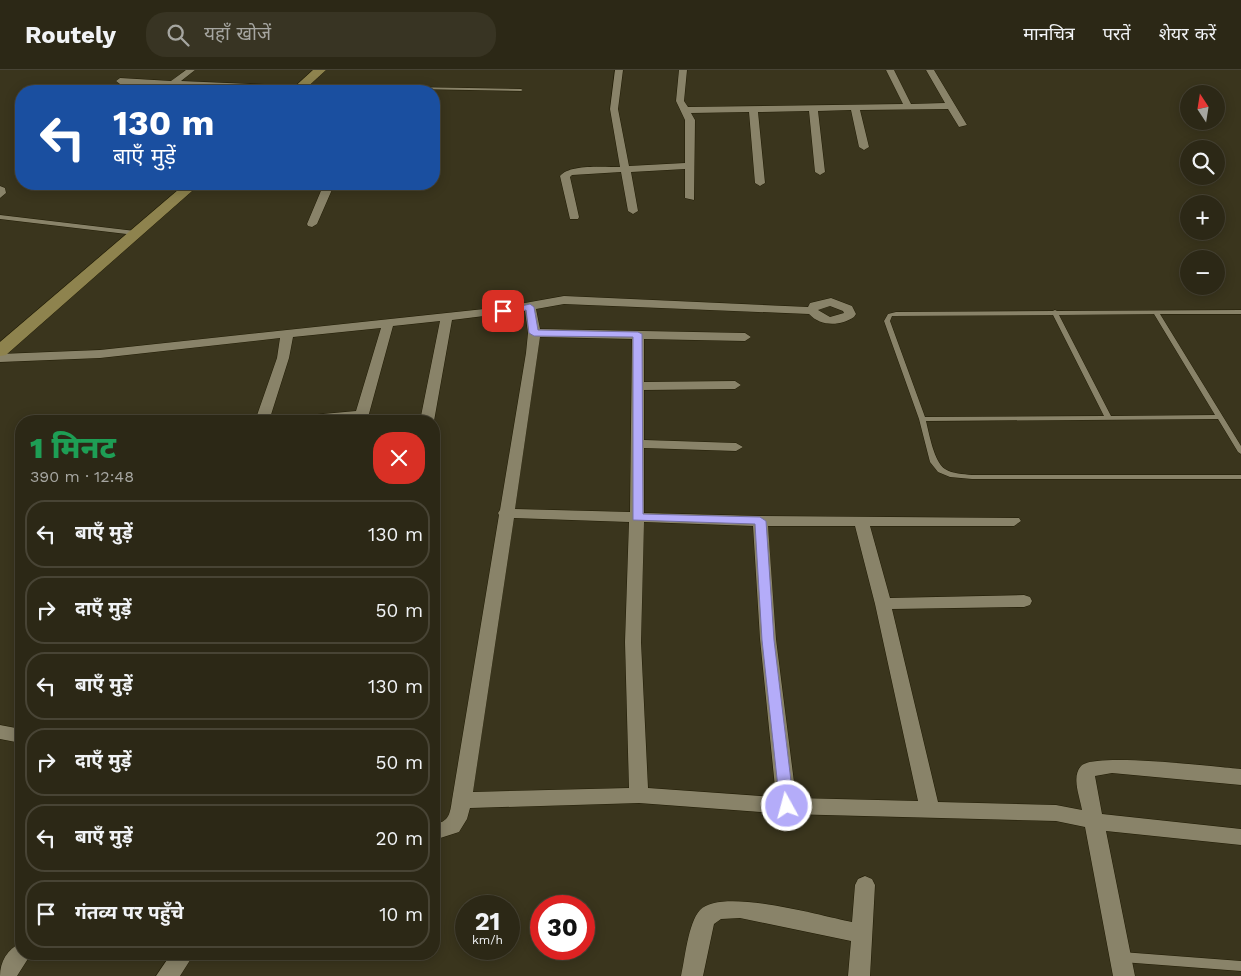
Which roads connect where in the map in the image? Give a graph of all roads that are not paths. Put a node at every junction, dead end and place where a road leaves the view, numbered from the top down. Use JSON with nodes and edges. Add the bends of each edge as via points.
{"nodes":[{"id":1,"x":192,"y":70,"type":"edge"},
{"id":2,"x":320,"y":70,"type":"edge"},
{"id":3,"x":619,"y":70,"type":"edge"},
{"id":4,"x":683,"y":70,"type":"edge"},
{"id":5,"x":890,"y":70,"type":"edge"},
{"id":6,"x":930,"y":70,"type":"edge"},
{"id":7,"x":120,"y":81,"type":"dead end"},
{"id":8,"x":173,"y":83,"type":"junction"},
{"id":9,"x":170,"y":85,"type":"edge"},
{"id":10,"x":196,"y":85,"type":"edge"},
{"id":11,"x":303,"y":85,"type":"edge"},
{"id":12,"x":440,"y":90,"type":"edge"},
{"id":13,"x":521,"y":90,"type":"dead end"},
{"id":14,"x":908,"y":106,"type":"junction"},
{"id":15,"x":951,"y":106,"type":"junction"},
{"id":16,"x":753,"y":108,"type":"junction"},
{"id":17,"x":813,"y":108,"type":"junction"},
{"id":18,"x":856,"y":108,"type":"junction"},
{"id":19,"x":685,"y":110,"type":"junction"},
{"id":20,"x":962,"y":125,"type":"dead end"},
{"id":21,"x":864,"y":147,"type":"dead end"},
{"id":22,"x":690,"y":166,"type":"junction"},
{"id":23,"x":624,"y":168,"type":"junction"},
{"id":24,"x":820,"y":172,"type":"dead end"},
{"id":25,"x":760,"y":183,"type":"dead end"},
{"id":26,"x":0,"y":188,"type":"edge"},
{"id":27,"x":186,"y":190,"type":"edge"},
{"id":28,"x":326,"y":190,"type":"edge"},
{"id":29,"x":0,"y":196,"type":"edge"},
{"id":30,"x":690,"y":198,"type":"dead end"},
{"id":31,"x":633,"y":211,"type":"dead end"},
{"id":32,"x":0,"y":217,"type":"edge"},
{"id":33,"x":574,"y":218,"type":"dead end"},
{"id":34,"x":312,"y":224,"type":"dead end"},
{"id":35,"x":134,"y":233,"type":"junction"},
{"id":36,"x":530,"y":307,"type":"junction"},
{"id":37,"x":812,"y":311,"type":"dead end"},
{"id":38,"x":1056,"y":312,"type":"junction"},
{"id":39,"x":1156,"y":312,"type":"junction"},
{"id":40,"x":1241,"y":312,"type":"edge"},
{"id":41,"x":447,"y":317,"type":"junction"},
{"id":42,"x":388,"y":324,"type":"junction"},
{"id":43,"x":534,"y":333,"type":"junction"},
{"id":44,"x":287,"y":334,"type":"junction"},
{"id":45,"x":638,"y":334,"type":"junction"},
{"id":46,"x":744,"y":337,"type":"dead end"},
{"id":47,"x":0,"y":350,"type":"edge"},
{"id":48,"x":0,"y":358,"type":"edge"},
{"id":49,"x":735,"y":385,"type":"dead end"},
{"id":50,"x":638,"y":386,"type":"junction"},
{"id":51,"x":264,"y":415,"type":"edge"},
{"id":52,"x":362,"y":415,"type":"edge"},
{"id":53,"x":428,"y":415,"type":"edge"},
{"id":54,"x":1108,"y":417,"type":"junction"},
{"id":55,"x":1218,"y":417,"type":"junction"},
{"id":56,"x":922,"y":419,"type":"junction"},
{"id":57,"x":638,"y":444,"type":"junction"},
{"id":58,"x":736,"y":447,"type":"dead end"},
{"id":59,"x":1241,"y":452,"type":"edge"},
{"id":60,"x":1241,"y":477,"type":"edge"},
{"id":61,"x":505,"y":513,"type":"junction"},
{"id":62,"x":637,"y":517,"type":"junction"},
{"id":63,"x":1014,"y":520,"type":"dead end"},
{"id":64,"x":760,"y":521,"type":"junction"},
{"id":65,"x":861,"y":521,"type":"junction"},
{"id":66,"x":1024,"y":601,"type":"dead end"},
{"id":67,"x":883,"y":604,"type":"junction"},
{"id":68,"x":0,"y":732,"type":"edge"},
{"id":69,"x":15,"y":735,"type":"edge"},
{"id":70,"x":1241,"y":777,"type":"edge"},
{"id":71,"x":639,"y":795,"type":"junction"},
{"id":72,"x":462,"y":800,"type":"junction"},
{"id":73,"x":787,"y":806,"type":"junction"},
{"id":74,"x":930,"y":811,"type":"junction"},
{"id":75,"x":1094,"y":820,"type":"junction"},
{"id":76,"x":440,"y":831,"type":"edge"},
{"id":77,"x":1241,"y":837,"type":"edge"},
{"id":78,"x":865,"y":885,"type":"dead end"},
{"id":79,"x":862,"y":934,"type":"junction"},
{"id":80,"x":1120,"y":957,"type":"junction"},
{"id":81,"x":16,"y":960,"type":"edge"},
{"id":82,"x":179,"y":960,"type":"edge"},
{"id":83,"x":1241,"y":966,"type":"edge"},
{"id":84,"x":4,"y":976,"type":"edge"},
{"id":85,"x":167,"y":976,"type":"edge"},
{"id":86,"x":692,"y":976,"type":"edge"},
{"id":87,"x":859,"y":976,"type":"edge"},
{"id":88,"x":1124,"y":976,"type":"edge"}],
"edges":[{"from":1,"to":8,"type":"street"},
{"from":2,"to":11,"type":"street"},
{"from":3,"to":23,"type":"street","via":[[614,108]]},
{"from":4,"to":19,"type":"street","via":[[680,101]]},
{"from":5,"to":14,"type":"street"},
{"from":6,"to":15,"type":"street"},
{"from":7,"to":8,"type":"street"},
{"from":8,"to":9,"type":"street"},
{"from":8,"to":10,"type":"street"},
{"from":12,"to":13,"type":"lane"},
{"from":14,"to":15,"type":"street"},
{"from":14,"to":18,"type":"street"},
{"from":15,"to":20,"type":"street"},
{"from":16,"to":17,"type":"street"},
{"from":16,"to":19,"type":"street"},
{"from":16,"to":25,"type":"street"},
{"from":17,"to":18,"type":"street"},
{"from":17,"to":24,"type":"street"},
{"from":18,"to":21,"type":"street"},
{"from":19,"to":22,"type":"street","via":[[690,120]]},
{"from":22,"to":23,"type":"street"},
{"from":22,"to":30,"type":"street"},
{"from":23,"to":31,"type":"street"},
{"from":23,"to":33,"type":"street","via":[[569,172],[565,176]]},
{"from":26,"to":29,"type":"lane","via":[[3,189]]},
{"from":27,"to":35,"type":"street"},
{"from":28,"to":34,"type":"street"},
{"from":32,"to":35,"type":"lane"},
{"from":35,"to":47,"type":"street"},
{"from":36,"to":37,"type":"street","via":[[564,300]]},
{"from":36,"to":41,"type":"street"},
{"from":36,"to":43,"type":"street"},
{"from":38,"to":39,"type":"lane"},
{"from":38,"to":54,"type":"lane"},
{"from":38,"to":56,"type":"lane","via":[[890,315],[887,321]]},
{"from":39,"to":40,"type":"lane"},
{"from":39,"to":55,"type":"lane"},
{"from":41,"to":42,"type":"street"},
{"from":41,"to":53,"type":"street"},
{"from":42,"to":44,"type":"street"},
{"from":42,"to":52,"type":"street"},
{"from":43,"to":45,"type":"street"},
{"from":43,"to":61,"type":"street"},
{"from":44,"to":48,"type":"street","via":[[100,354]]},
{"from":44,"to":51,"type":"street","via":[[284,358]]},
{"from":45,"to":46,"type":"street"},
{"from":45,"to":50,"type":"street"},
{"from":49,"to":50,"type":"street"},
{"from":50,"to":57,"type":"street"},
{"from":54,"to":55,"type":"lane"},
{"from":54,"to":56,"type":"lane"},
{"from":55,"to":59,"type":"lane"},
{"from":56,"to":60,"type":"lane","via":[[934,462],[941,470],[953,475]]},
{"from":57,"to":58,"type":"street"},
{"from":57,"to":62,"type":"street"},
{"from":61,"to":62,"type":"street"},
{"from":61,"to":72,"type":"street"},
{"from":62,"to":64,"type":"street"},
{"from":62,"to":71,"type":"street","via":[[633,642]]},
{"from":63,"to":65,"type":"street"},
{"from":64,"to":65,"type":"street"},
{"from":64,"to":73,"type":"street","via":[[768,640]]},
{"from":65,"to":67,"type":"street"},
{"from":66,"to":67,"type":"street"},
{"from":67,"to":74,"type":"street"},
{"from":68,"to":69,"type":"street"},
{"from":70,"to":75,"type":"street","via":[[1112,766],[1089,769],[1085,775]]},
{"from":71,"to":72,"type":"street"},
{"from":71,"to":73,"type":"street"},
{"from":72,"to":76,"type":"street","via":[[457,823]]},
{"from":73,"to":74,"type":"street"},
{"from":74,"to":75,"type":"street","via":[[1056,813]]},
{"from":75,"to":77,"type":"street"},
{"from":75,"to":80,"type":"street"},
{"from":78,"to":79,"type":"street"},
{"from":79,"to":86,"type":"street","via":[[740,908],[718,910],[707,917],[702,927]]},
{"from":79,"to":87,"type":"street"},
{"from":80,"to":83,"type":"lane"},
{"from":80,"to":88,"type":"street"},
{"from":81,"to":84,"type":"street"},
{"from":82,"to":85,"type":"street"}]}
